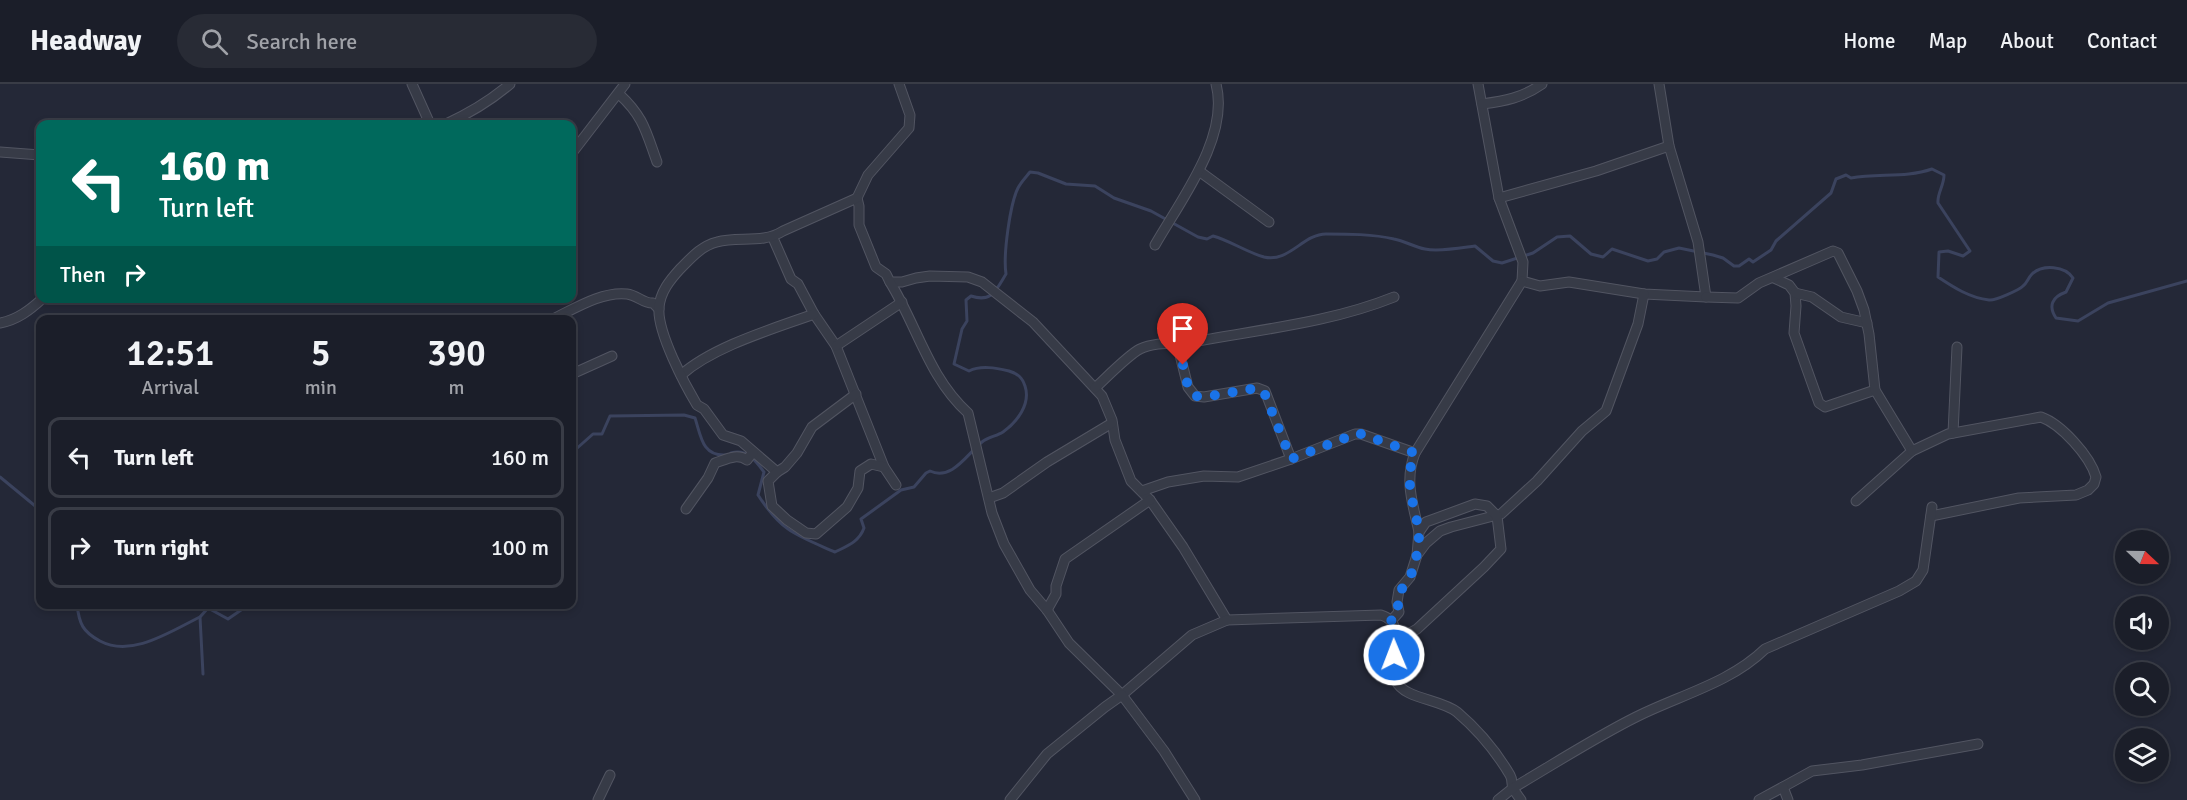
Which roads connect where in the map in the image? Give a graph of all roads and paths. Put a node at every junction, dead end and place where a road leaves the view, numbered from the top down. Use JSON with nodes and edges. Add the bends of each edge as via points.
{"nodes":[{"id":1,"x":412,"y":84,"type":"edge"},
{"id":2,"x":510,"y":84,"type":"edge"},
{"id":3,"x":625,"y":84,"type":"edge"},
{"id":4,"x":899,"y":84,"type":"edge"},
{"id":5,"x":1216,"y":84,"type":"edge"},
{"id":6,"x":1478,"y":84,"type":"edge"},
{"id":7,"x":1542,"y":84,"type":"edge"},
{"id":8,"x":1659,"y":84,"type":"edge"},
{"id":9,"x":619,"y":94,"type":"junction"},
{"id":10,"x":1482,"y":104,"type":"junction"},
{"id":11,"x":428,"y":120,"type":"edge"},
{"id":12,"x":454,"y":120,"type":"edge"},
{"id":13,"x":1669,"y":146,"type":"junction"},
{"id":14,"x":576,"y":148,"type":"edge"},
{"id":15,"x":0,"y":152,"type":"edge"},
{"id":16,"x":36,"y":155,"type":"edge"},
{"id":17,"x":657,"y":162,"type":"dead end"},
{"id":18,"x":1199,"y":171,"type":"junction"},
{"id":19,"x":857,"y":198,"type":"junction"},
{"id":20,"x":1499,"y":198,"type":"junction"},
{"id":21,"x":1269,"y":222,"type":"dead end"},
{"id":22,"x":773,"y":238,"type":"junction"},
{"id":23,"x":1155,"y":245,"type":"dead end"},
{"id":24,"x":1774,"y":278,"type":"junction"},
{"id":25,"x":1522,"y":281,"type":"junction"},
{"id":26,"x":890,"y":282,"type":"junction"},
{"id":27,"x":1795,"y":293,"type":"junction"},
{"id":28,"x":1644,"y":294,"type":"junction"},
{"id":29,"x":1394,"y":297,"type":"dead end"},
{"id":30,"x":1706,"y":297,"type":"junction"},
{"id":31,"x":902,"y":302,"type":"junction"},
{"id":32,"x":38,"y":303,"type":"edge"},
{"id":33,"x":659,"y":309,"type":"junction"},
{"id":34,"x":814,"y":314,"type":"junction"},
{"id":35,"x":561,"y":315,"type":"edge"},
{"id":36,"x":0,"y":323,"type":"edge"},
{"id":37,"x":1867,"y":323,"type":"junction"},
{"id":38,"x":1177,"y":343,"type":"junction"},
{"id":39,"x":836,"y":346,"type":"junction"},
{"id":40,"x":1957,"y":347,"type":"dead end"},
{"id":41,"x":612,"y":356,"type":"dead end"},
{"id":42,"x":576,"y":372,"type":"edge"},
{"id":43,"x":681,"y":375,"type":"junction"},
{"id":44,"x":1095,"y":388,"type":"junction"},
{"id":45,"x":1875,"y":390,"type":"junction"},
{"id":46,"x":856,"y":394,"type":"junction"},
{"id":47,"x":1112,"y":423,"type":"junction"},
{"id":48,"x":1953,"y":433,"type":"junction"},
{"id":49,"x":1912,"y":451,"type":"junction"},
{"id":50,"x":1415,"y":453,"type":"junction"},
{"id":51,"x":750,"y":456,"type":"junction"},
{"id":52,"x":1291,"y":459,"type":"junction"},
{"id":53,"x":884,"y":467,"type":"junction"},
{"id":54,"x":777,"y":472,"type":"junction"},
{"id":55,"x":896,"y":485,"type":"dead end"},
{"id":56,"x":1142,"y":491,"type":"junction"},
{"id":57,"x":989,"y":498,"type":"junction"},
{"id":58,"x":1150,"y":500,"type":"junction"},
{"id":59,"x":1856,"y":501,"type":"dead end"},
{"id":60,"x":686,"y":509,"type":"dead end"},
{"id":61,"x":1497,"y":516,"type":"junction"},
{"id":62,"x":1419,"y":532,"type":"junction"},
{"id":63,"x":1417,"y":555,"type":"junction"},
{"id":64,"x":1047,"y":610,"type":"junction"},
{"id":65,"x":1227,"y":620,"type":"junction"},
{"id":66,"x":1391,"y":621,"type":"junction"},
{"id":67,"x":1396,"y":641,"type":"junction"},
{"id":68,"x":1122,"y":695,"type":"junction"},
{"id":69,"x":1978,"y":744,"type":"dead end"},
{"id":70,"x":610,"y":775,"type":"dead end"},
{"id":71,"x":1782,"y":787,"type":"junction"},
{"id":72,"x":1513,"y":788,"type":"junction"},
{"id":73,"x":597,"y":800,"type":"edge"},
{"id":74,"x":1011,"y":800,"type":"edge"},
{"id":75,"x":1195,"y":800,"type":"edge"},
{"id":76,"x":1498,"y":800,"type":"edge"},
{"id":77,"x":1521,"y":800,"type":"edge"},
{"id":78,"x":1759,"y":800,"type":"edge"},
{"id":79,"x":1788,"y":800,"type":"edge"}],
"edges":[{"from":1,"to":11,"type":"street"},
{"from":2,"to":12,"type":"street","via":[[486,104]]},
{"from":3,"to":9,"type":"street"},
{"from":4,"to":19,"type":"street","via":[[910,115],[909,128],[868,176]]},
{"from":5,"to":18,"type":"street","via":[[1216,125]]},
{"from":6,"to":10,"type":"street"},
{"from":7,"to":10,"type":"street","via":[[1514,100]]},
{"from":8,"to":13,"type":"street"},
{"from":9,"to":14,"type":"street"},
{"from":9,"to":17,"type":"street","via":[[635,108]]},
{"from":10,"to":20,"type":"street"},
{"from":13,"to":20,"type":"street"},
{"from":13,"to":30,"type":"street","via":[[1698,242]]},
{"from":15,"to":16,"type":"street"},
{"from":18,"to":21,"type":"street"},
{"from":18,"to":23,"type":"street"},
{"from":19,"to":22,"type":"street"},
{"from":19,"to":26,"type":"street","via":[[859,225],[876,267],[886,273]]},
{"from":20,"to":25,"type":"street","via":[[1523,262]]},
{"from":22,"to":33,"type":"street","via":[[726,240],[700,250],[667,285]]},
{"from":22,"to":34,"type":"street","via":[[791,279],[798,284]]},
{"from":24,"to":27,"type":"street","via":[[1789,285]]},
{"from":24,"to":30,"type":"street","via":[[1738,298]]},
{"from":24,"to":37,"type":"street","via":[[1835,251],[1857,291]]},
{"from":25,"to":28,"type":"street","via":[[1540,285],[1569,282]]},
{"from":25,"to":50,"type":"street"},
{"from":26,"to":31,"type":"street"},
{"from":26,"to":44,"type":"street","via":[[955,276],[982,282],[1033,322]]},
{"from":27,"to":37,"type":"street","via":[[1812,297],[1841,317]]},
{"from":27,"to":45,"type":"street","via":[[1794,333],[1819,403],[1825,407]]},
{"from":28,"to":30,"type":"street"},
{"from":28,"to":61,"type":"street","via":[[1638,324],[1606,411]]},
{"from":29,"to":38,"type":"street","via":[[1338,315]]},
{"from":31,"to":39,"type":"street"},
{"from":31,"to":57,"type":"street","via":[[937,377],[968,412]]},
{"from":32,"to":36,"type":"street","via":[[29,311]]},
{"from":33,"to":35,"type":"street","via":[[636,296],[619,294],[591,300]]},
{"from":33,"to":43,"type":"street"},
{"from":34,"to":39,"type":"street"},
{"from":34,"to":43,"type":"street","via":[[749,338],[693,365]]},
{"from":37,"to":45,"type":"street"},
{"from":38,"to":44,"type":"street","via":[[1139,349]]},
{"from":38,"to":52,"type":"street","via":[[1188,387],[1195,396],[1257,388],[1264,392]]},
{"from":39,"to":46,"type":"street"},
{"from":40,"to":48,"type":"street"},
{"from":41,"to":42,"type":"street"},
{"from":43,"to":51,"type":"street","via":[[697,405],[723,435],[741,441]]},
{"from":44,"to":47,"type":"street"},
{"from":45,"to":49,"type":"street"},
{"from":46,"to":53,"type":"street"},
{"from":46,"to":54,"type":"street","via":[[812,427],[797,453]]},
{"from":47,"to":56,"type":"street","via":[[1131,481]]},
{"from":47,"to":57,"type":"street","via":[[1003,493]]},
{"from":48,"to":49,"type":"street"},
{"from":48,"to":72,"type":"street","via":[[2041,417],[2052,420],[2089,463],[2096,477],[2094,484],[2076,495],[2019,498],[1931,512],[1923,570],[1916,581],[1765,650],[1749,665],[1636,717]]},
{"from":49,"to":59,"type":"street"},
{"from":50,"to":52,"type":"street","via":[[1358,433]]},
{"from":50,"to":62,"type":"street","via":[[1408,486]]},
{"from":51,"to":54,"type":"street"},
{"from":51,"to":60,"type":"street","via":[[715,463]]},
{"from":52,"to":56,"type":"street","via":[[1238,477],[1204,476]]},
{"from":53,"to":54,"type":"street","via":[[871,464],[861,470],[858,488],[848,507],[816,534],[806,533],[772,506],[768,481]]},
{"from":53,"to":55,"type":"street"},
{"from":56,"to":58,"type":"street"},
{"from":57,"to":64,"type":"street","via":[[1004,544],[1030,590]]},
{"from":58,"to":64,"type":"street","via":[[1065,559],[1056,594]]},
{"from":58,"to":65,"type":"street"},
{"from":61,"to":62,"type":"street","via":[[1487,506],[1475,504],[1426,522]]},
{"from":61,"to":63,"type":"street","via":[[1440,531]]},
{"from":61,"to":67,"type":"street","via":[[1501,549],[1417,629]]},
{"from":62,"to":63,"type":"street"},
{"from":63,"to":66,"type":"street","via":[[1410,577],[1400,590],[1399,612]]},
{"from":64,"to":68,"type":"street","via":[[1069,643]]},
{"from":65,"to":66,"type":"street","via":[[1381,615]]},
{"from":65,"to":68,"type":"street","via":[[1192,635]]},
{"from":66,"to":67,"type":"street"},
{"from":67,"to":72,"type":"street","via":[[1394,672],[1399,685],[1409,693],[1457,712],[1500,760],[1512,777]]},
{"from":68,"to":74,"type":"street","via":[[1047,754]]},
{"from":68,"to":75,"type":"street"},
{"from":69,"to":71,"type":"street","via":[[1812,771]]},
{"from":70,"to":73,"type":"street"},
{"from":71,"to":78,"type":"street"},
{"from":71,"to":79,"type":"street"},
{"from":72,"to":76,"type":"street"},
{"from":72,"to":77,"type":"street"}]}
